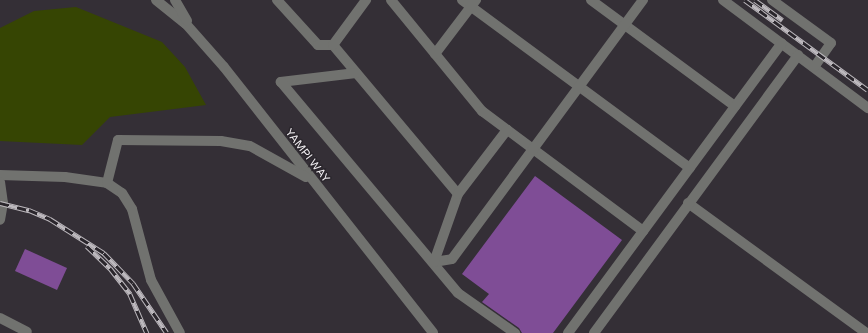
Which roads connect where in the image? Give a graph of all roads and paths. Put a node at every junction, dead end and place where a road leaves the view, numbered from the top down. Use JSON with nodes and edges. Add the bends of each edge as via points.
{"nodes":[{"id":1,"x":156,"y":0,"type":"edge"},
{"id":2,"x":175,"y":0,"type":"edge"},
{"id":3,"x":277,"y":0,"type":"edge"},
{"id":4,"x":366,"y":0,"type":"edge"},
{"id":5,"x":391,"y":0,"type":"edge"},
{"id":6,"x":462,"y":0,"type":"edge"},
{"id":7,"x":591,"y":0,"type":"edge"},
{"id":8,"x":643,"y":0,"type":"edge"},
{"id":9,"x":723,"y":0,"type":"edge"},
{"id":10,"x":772,"y":0,"type":"edge"},
{"id":11,"x":473,"y":3,"type":"edge"},
{"id":12,"x":625,"y":25,"type":"junction"},
{"id":13,"x":195,"y":34,"type":"junction"},
{"id":14,"x":782,"y":43,"type":"junction"},
{"id":15,"x":333,"y":45,"type":"junction"},
{"id":16,"x":435,"y":54,"type":"junction"},
{"id":17,"x":798,"y":55,"type":"junction"},
{"id":18,"x":814,"y":67,"type":"junction"},
{"id":19,"x":356,"y":73,"type":"junction"},
{"id":20,"x":579,"y":87,"type":"junction"},
{"id":21,"x":735,"y":106,"type":"junction"},
{"id":22,"x":868,"y":108,"type":"edge"},
{"id":23,"x":507,"y":130,"type":"junction"},
{"id":24,"x":533,"y":149,"type":"junction"},
{"id":25,"x":690,"y":168,"type":"junction"},
{"id":26,"x":0,"y":175,"type":"edge"},
{"id":27,"x":310,"y":179,"type":"junction"},
{"id":28,"x":0,"y":182,"type":"edge"},
{"id":29,"x":107,"y":183,"type":"junction"},
{"id":30,"x":458,"y":194,"type":"junction"},
{"id":31,"x":688,"y":203,"type":"junction"},
{"id":32,"x":0,"y":220,"type":"edge"},
{"id":33,"x":643,"y":231,"type":"junction"},
{"id":34,"x":434,"y":262,"type":"junction"},
{"id":35,"x":0,"y":318,"type":"edge"},
{"id":36,"x":27,"y":332,"type":"dead end"},
{"id":37,"x":180,"y":333,"type":"edge"},
{"id":38,"x":433,"y":333,"type":"edge"},
{"id":39,"x":515,"y":333,"type":"edge"},
{"id":40,"x":568,"y":333,"type":"edge"},
{"id":41,"x":594,"y":333,"type":"edge"},
{"id":42,"x":866,"y":333,"type":"edge"}],
"edges":[{"from":1,"to":13,"type":"street","name":"YAMPI WAY"},
{"from":2,"to":13,"type":"street"},
{"from":3,"to":15,"type":"street","via":[[318,46]]},
{"from":4,"to":15,"type":"street"},
{"from":5,"to":16,"type":"street"},
{"from":6,"to":11,"type":"street"},
{"from":7,"to":12,"type":"street"},
{"from":8,"to":12,"type":"street"},
{"from":9,"to":14,"type":"street"},
{"from":10,"to":18,"type":"street","via":[[832,43]]},
{"from":11,"to":16,"type":"street"},
{"from":11,"to":20,"type":"street"},
{"from":12,"to":20,"type":"street"},
{"from":12,"to":21,"type":"street"},
{"from":13,"to":27,"type":"street","name":"YAMPI WAY","via":[[224,66]]},
{"from":14,"to":17,"type":"street"},
{"from":14,"to":21,"type":"street"},
{"from":15,"to":19,"type":"street"},
{"from":16,"to":23,"type":"street","via":[[482,111]]},
{"from":17,"to":18,"type":"street"},
{"from":17,"to":31,"type":"street"},
{"from":18,"to":22,"type":"street"},
{"from":19,"to":30,"type":"street"},
{"from":19,"to":34,"type":"street","via":[[281,82]]},
{"from":20,"to":24,"type":"street"},
{"from":20,"to":25,"type":"street"},
{"from":21,"to":25,"type":"street"},
{"from":23,"to":24,"type":"street"},
{"from":23,"to":30,"type":"street"},
{"from":24,"to":33,"type":"street"},
{"from":24,"to":34,"type":"street","via":[[452,259]]},
{"from":25,"to":33,"type":"street"},
{"from":26,"to":29,"type":"street","via":[[65,177]]},
{"from":27,"to":29,"type":"street","via":[[250,146],[221,141],[118,140]]},
{"from":27,"to":38,"type":"street","name":"YAMPI WAY"},
{"from":28,"to":32,"type":"street","via":[[3,203]]},
{"from":29,"to":37,"type":"street","via":[[122,193],[132,209],[151,280]]},
{"from":30,"to":34,"type":"street"},
{"from":31,"to":41,"type":"street"},
{"from":31,"to":42,"type":"street"},
{"from":33,"to":40,"type":"street"},
{"from":34,"to":39,"type":"street","via":[[458,292]]},
{"from":35,"to":36,"type":"street"}]}
